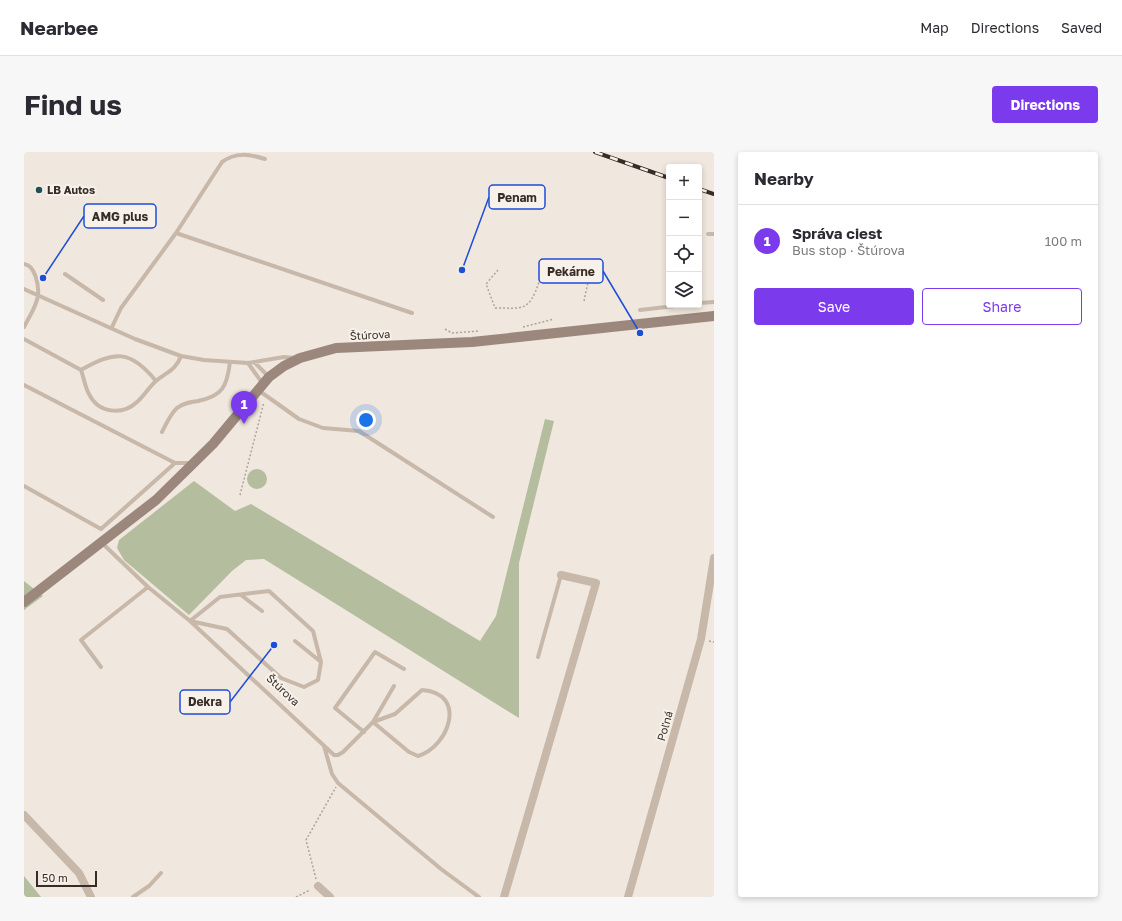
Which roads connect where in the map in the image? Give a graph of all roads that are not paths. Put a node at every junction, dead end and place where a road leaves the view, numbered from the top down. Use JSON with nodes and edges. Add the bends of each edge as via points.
{"nodes":[{"id":1,"x":265,"y":158,"type":"dead end"},
{"id":2,"x":176,"y":233,"type":"junction"},
{"id":3,"x":708,"y":234,"type":"dead end"},
{"id":4,"x":714,"y":234,"type":"edge"},
{"id":5,"x":24,"y":264,"type":"edge"},
{"id":6,"x":64,"y":274,"type":"dead end"},
{"id":7,"x":24,"y":288,"type":"edge"},
{"id":8,"x":38,"y":294,"type":"junction"},
{"id":9,"x":103,"y":300,"type":"dead end"},
{"id":10,"x":714,"y":302,"type":"edge"},
{"id":11,"x":702,"y":303,"type":"edge"},
{"id":12,"x":666,"y":307,"type":"edge"},
{"id":13,"x":640,"y":310,"type":"dead end"},
{"id":14,"x":412,"y":313,"type":"dead end"},
{"id":15,"x":714,"y":316,"type":"edge"},
{"id":16,"x":24,"y":327,"type":"edge"},
{"id":17,"x":112,"y":327,"type":"junction"},
{"id":18,"x":24,"y":339,"type":"edge"},
{"id":19,"x":182,"y":356,"type":"junction"},
{"id":20,"x":300,"y":358,"type":"junction"},
{"id":21,"x":230,"y":362,"type":"junction"},
{"id":22,"x":248,"y":363,"type":"junction"},
{"id":23,"x":255,"y":363,"type":"junction"},
{"id":24,"x":81,"y":370,"type":"junction"},
{"id":25,"x":156,"y":381,"type":"junction"},
{"id":26,"x":24,"y":385,"type":"edge"},
{"id":27,"x":264,"y":387,"type":"junction"},
{"id":28,"x":162,"y":432,"type":"dead end"},
{"id":29,"x":175,"y":463,"type":"junction"},
{"id":30,"x":195,"y":463,"type":"junction"},
{"id":31,"x":24,"y":486,"type":"edge"},
{"id":32,"x":493,"y":517,"type":"dead end"},
{"id":33,"x":102,"y":543,"type":"junction"},
{"id":34,"x":714,"y":558,"type":"edge"},
{"id":35,"x":561,"y":575,"type":"joint"},
{"id":36,"x":148,"y":587,"type":"junction"},
{"id":37,"x":241,"y":594,"type":"junction"},
{"id":38,"x":24,"y":600,"type":"edge"},
{"id":39,"x":262,"y":611,"type":"dead end"},
{"id":40,"x":190,"y":621,"type":"junction"},
{"id":41,"x":295,"y":641,"type":"dead end"},
{"id":42,"x":538,"y":657,"type":"dead end"},
{"id":43,"x":321,"y":662,"type":"junction"},
{"id":44,"x":101,"y":667,"type":"dead end"},
{"id":45,"x":404,"y":669,"type":"dead end"},
{"id":46,"x":394,"y":686,"type":"dead end"},
{"id":47,"x":373,"y":722,"type":"junction"},
{"id":48,"x":364,"y":732,"type":"junction"},
{"id":49,"x":324,"y":746,"type":"junction"},
{"id":50,"x":24,"y":815,"type":"edge"},
{"id":51,"x":161,"y":872,"type":"dead end"},
{"id":52,"x":318,"y":886,"type":"road end"},
{"id":53,"x":91,"y":897,"type":"edge"},
{"id":54,"x":133,"y":897,"type":"edge"},
{"id":55,"x":330,"y":897,"type":"edge"},
{"id":56,"x":478,"y":897,"type":"edge"},
{"id":57,"x":504,"y":897,"type":"edge"},
{"id":58,"x":628,"y":897,"type":"edge"}],
"edges":[{"from":1,"to":2,"type":"lane","via":[[238,153],[226,158]]},
{"from":2,"to":14,"type":"lane"},
{"from":2,"to":17,"type":"lane","via":[[121,308]]},
{"from":3,"to":4,"type":"lane"},
{"from":5,"to":8,"type":"lane","via":[[32,267],[34,271]]},
{"from":6,"to":9,"type":"lane"},
{"from":7,"to":8,"type":"lane"},
{"from":8,"to":16,"type":"lane"},
{"from":8,"to":17,"type":"lane"},
{"from":10,"to":11,"type":"lane"},
{"from":12,"to":13,"type":"lane"},
{"from":15,"to":20,"type":"street","name":"Štúrova","via":[[472,342],[336,348]]},
{"from":17,"to":19,"type":"lane","via":[[135,339]]},
{"from":18,"to":24,"type":"lane"},
{"from":19,"to":21,"type":"lane"},
{"from":19,"to":25,"type":"lane","via":[[172,371]]},
{"from":20,"to":23,"type":"lane","via":[[284,357]]},
{"from":20,"to":27,"type":"street","name":"Štúrova","via":[[284,366]]},
{"from":21,"to":22,"type":"lane"},
{"from":21,"to":28,"type":"lane","via":[[228,379],[222,390],[210,398],[188,402],[176,409]]},
{"from":22,"to":23,"type":"lane"},
{"from":22,"to":27,"type":"lane"},
{"from":23,"to":27,"type":"lane"},
{"from":24,"to":25,"type":"lane","via":[[102,358],[120,355],[142,365]]},
{"from":24,"to":25,"type":"lane","via":[[89,394],[97,404],[120,412],[137,402]]},
{"from":26,"to":29,"type":"lane"},
{"from":27,"to":30,"type":"street","name":"Štúrova"},
{"from":27,"to":32,"type":"lane","via":[[299,419],[323,428],[359,431]]},
{"from":29,"to":30,"type":"lane"},
{"from":29,"to":31,"type":"lane","via":[[101,529]]},
{"from":30,"to":33,"type":"street","name":"Štúrova","via":[[156,500]]},
{"from":33,"to":36,"type":"lane","name":"Štúrova"},
{"from":33,"to":38,"type":"street","name":"Štúrova"},
{"from":34,"to":58,"type":"street","name":"Poľná","via":[[701,639]]},
{"from":35,"to":42,"type":"lane"},
{"from":35,"to":57,"type":"street","via":[[596,583]]},
{"from":36,"to":40,"type":"lane","name":"Štúrova"},
{"from":36,"to":44,"type":"lane","via":[[81,640]]},
{"from":37,"to":39,"type":"lane"},
{"from":37,"to":40,"type":"lane","via":[[220,597]]},
{"from":37,"to":43,"type":"lane","via":[[269,591],[313,631]]},
{"from":40,"to":43,"type":"lane","name":"Štúrova","via":[[227,629],[281,678],[304,687],[318,680]]},
{"from":40,"to":49,"type":"lane","name":"Štúrova"},
{"from":41,"to":43,"type":"lane"},
{"from":45,"to":48,"type":"lane","via":[[375,652],[335,708]]},
{"from":46,"to":47,"type":"lane"},
{"from":47,"to":47,"type":"lane","via":[[395,714],[422,690],[437,693],[445,699],[450,711],[448,725],[438,743],[428,753],[418,756],[409,752]]},
{"from":47,"to":48,"type":"lane"},
{"from":48,"to":49,"type":"lane","via":[[338,755],[334,755]]},
{"from":49,"to":56,"type":"lane","via":[[332,774],[338,784]]},
{"from":50,"to":53,"type":"street","via":[[79,873]]},
{"from":51,"to":54,"type":"lane","via":[[149,886]]},
{"from":52,"to":55,"type":"street"}]}
